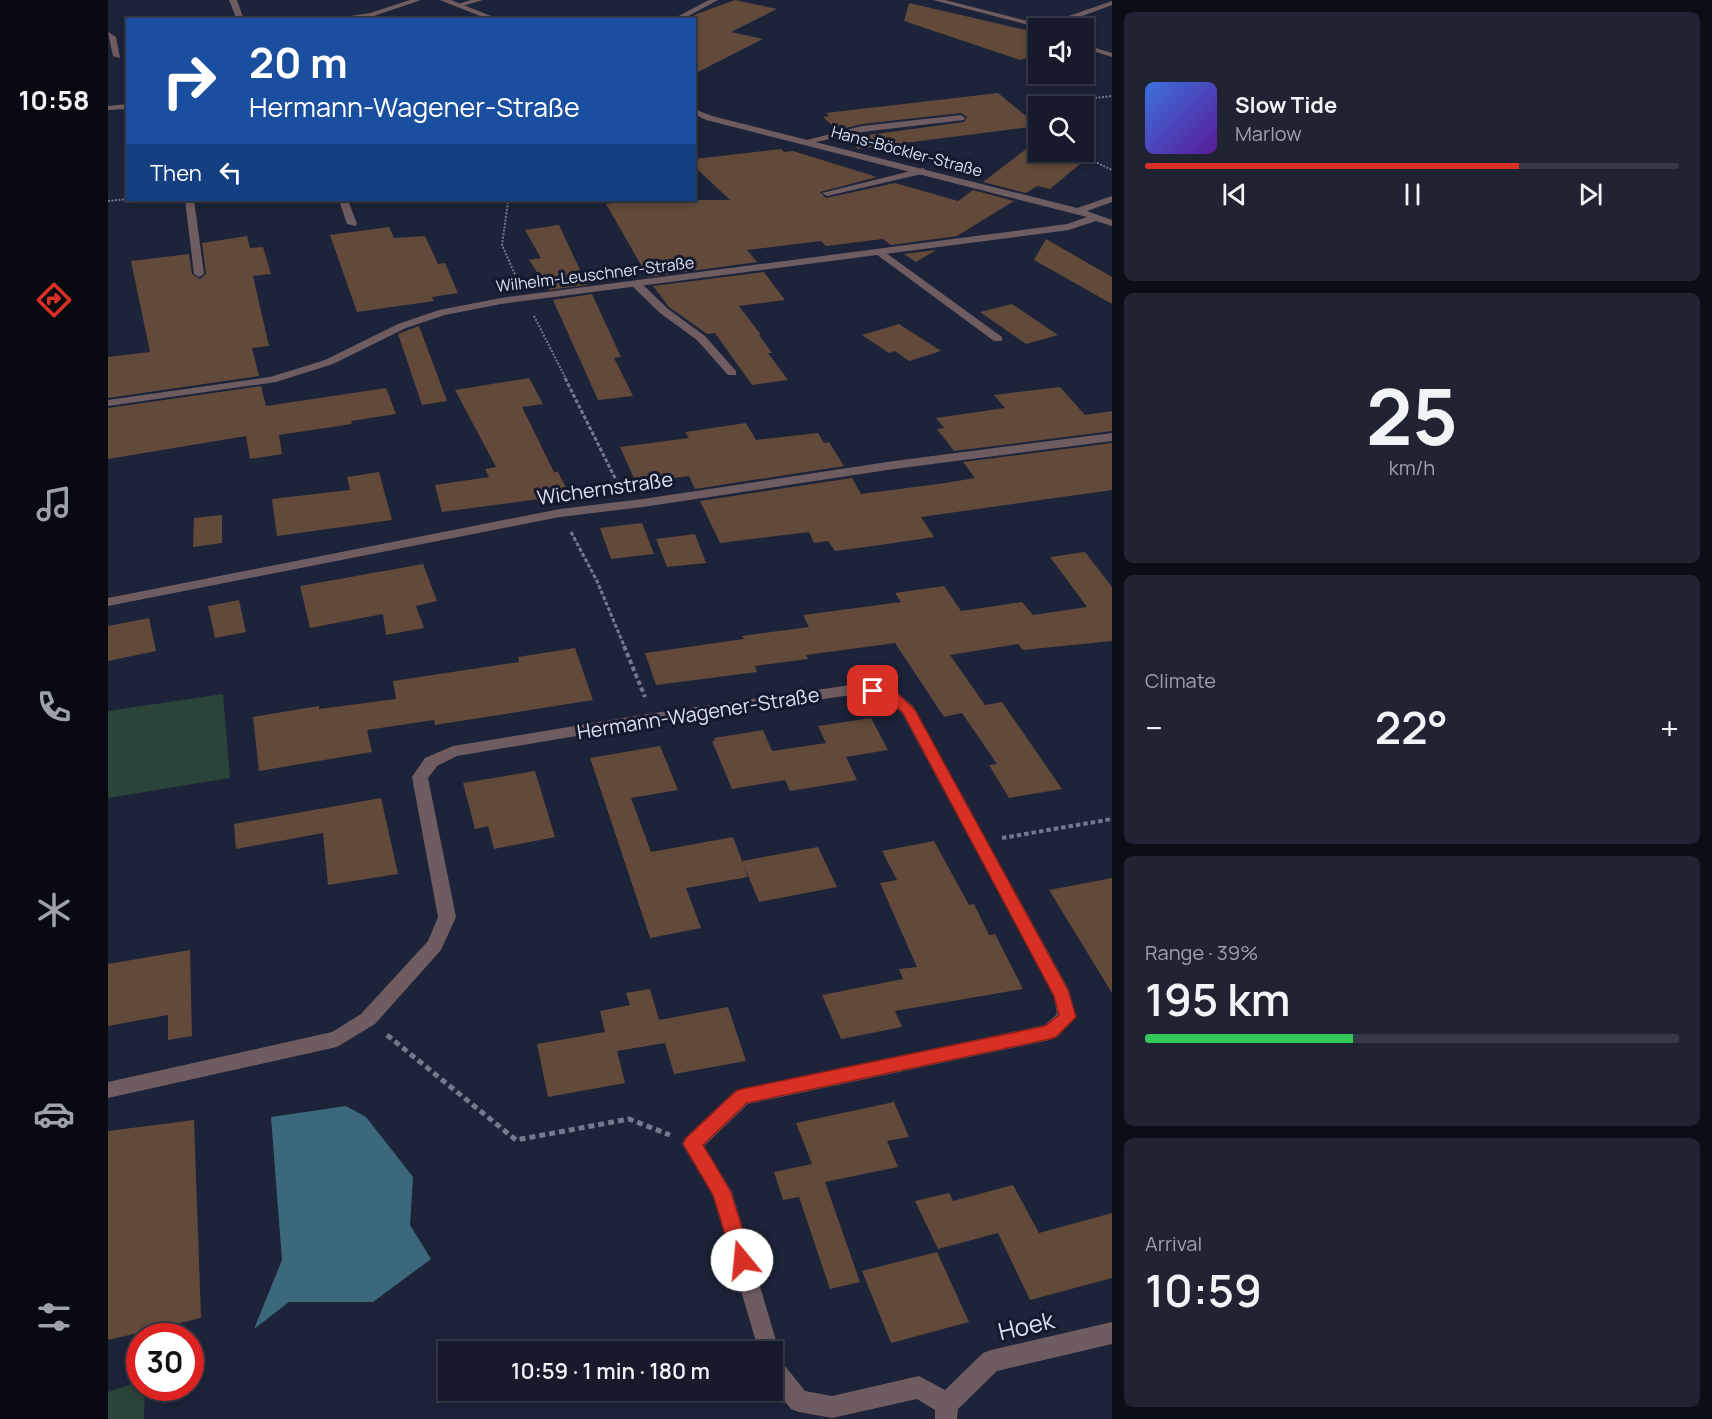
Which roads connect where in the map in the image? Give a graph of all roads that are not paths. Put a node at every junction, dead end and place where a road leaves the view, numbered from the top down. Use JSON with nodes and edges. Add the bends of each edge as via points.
{"nodes":[{"id":1,"x":233,"y":0,"type":"edge"},
{"id":2,"x":417,"y":0,"type":"edge"},
{"id":3,"x":444,"y":0,"type":"edge"},
{"id":4,"x":479,"y":0,"type":"edge"},
{"id":5,"x":714,"y":0,"type":"edge"},
{"id":6,"x":937,"y":0,"type":"edge"},
{"id":7,"x":1112,"y":3,"type":"edge"},
{"id":8,"x":459,"y":6,"type":"junction"},
{"id":9,"x":240,"y":18,"type":"edge"},
{"id":10,"x":345,"y":18,"type":"edge"},
{"id":11,"x":492,"y":18,"type":"edge"},
{"id":12,"x":678,"y":18,"type":"edge"},
{"id":13,"x":1072,"y":18,"type":"edge"},
{"id":14,"x":1028,"y":24,"type":"edge"},
{"id":15,"x":108,"y":34,"type":"edge"},
{"id":16,"x":1094,"y":49,"type":"edge"},
{"id":17,"x":1112,"y":55,"type":"edge"},
{"id":18,"x":117,"y":56,"type":"dead end"},
{"id":19,"x":126,"y":106,"type":"edge"},
{"id":20,"x":108,"y":108,"type":"edge"},
{"id":21,"x":696,"y":112,"type":"edge"},
{"id":22,"x":709,"y":118,"type":"junction"},
{"id":23,"x":961,"y":118,"type":"dead end"},
{"id":24,"x":696,"y":121,"type":"edge"},
{"id":25,"x":807,"y":141,"type":"junction"},
{"id":26,"x":923,"y":171,"type":"junction"},
{"id":27,"x":827,"y":194,"type":"dead end"},
{"id":28,"x":1112,"y":199,"type":"edge"},
{"id":29,"x":189,"y":201,"type":"edge"},
{"id":30,"x":343,"y":201,"type":"edge"},
{"id":31,"x":1078,"y":211,"type":"junction"},
{"id":32,"x":1097,"y":217,"type":"junction"},
{"id":33,"x":1112,"y":223,"type":"edge"},
{"id":34,"x":351,"y":224,"type":"dead end"},
{"id":35,"x":879,"y":252,"type":"junction"},
{"id":36,"x":199,"y":274,"type":"dead end"},
{"id":37,"x":636,"y":284,"type":"junction"},
{"id":38,"x":998,"y":339,"type":"dead end"},
{"id":39,"x":732,"y":373,"type":"dead end"},
{"id":40,"x":108,"y":403,"type":"edge"},
{"id":41,"x":1112,"y":437,"type":"edge"},
{"id":42,"x":108,"y":602,"type":"edge"},
{"id":43,"x":108,"y":1090,"type":"edge"},
{"id":44,"x":1112,"y":1333,"type":"edge"},
{"id":45,"x":767,"y":1341,"type":"edge"},
{"id":46,"x":783,"y":1381,"type":"edge"},
{"id":47,"x":947,"y":1411,"type":"edge"}],
"edges":[{"from":1,"to":9,"type":"street"},
{"from":2,"to":10,"type":"street","via":[[371,15]]},
{"from":3,"to":8,"type":"street"},
{"from":4,"to":8,"type":"street"},
{"from":5,"to":12,"type":"street"},
{"from":6,"to":14,"type":"street"},
{"from":7,"to":13,"type":"street"},
{"from":8,"to":11,"type":"street"},
{"from":15,"to":18,"type":"street"},
{"from":16,"to":17,"type":"street"},
{"from":19,"to":20,"type":"street"},
{"from":21,"to":22,"type":"street","name":"Hans-Böckler-Straße"},
{"from":22,"to":24,"type":"street"},
{"from":22,"to":25,"type":"street","name":"Hans-Böckler-Straße"},
{"from":23,"to":25,"type":"street","via":[[862,129]]},
{"from":25,"to":26,"type":"street","name":"Hans-Böckler-Straße"},
{"from":26,"to":27,"type":"street"},
{"from":26,"to":31,"type":"street","name":"Hans-Böckler-Straße"},
{"from":28,"to":31,"type":"street"},
{"from":29,"to":36,"type":"street"},
{"from":30,"to":34,"type":"street"},
{"from":31,"to":32,"type":"street","name":"Hans-Böckler-Straße"},
{"from":32,"to":33,"type":"street","name":"Hans-Böckler-Straße"},
{"from":32,"to":35,"type":"street","name":"Wilhelm-Leuschner-Straße","via":[[1069,227]]},
{"from":35,"to":37,"type":"street","name":"Wilhelm-Leuschner-Straße"},
{"from":35,"to":38,"type":"street"},
{"from":37,"to":39,"type":"street","via":[[701,338]]},
{"from":37,"to":40,"type":"street","name":"Wilhelm-Leuschner-Straße","via":[[443,312],[402,326],[329,362],[272,380]]},
{"from":41,"to":42,"type":"street","name":"Wichernstraße","via":[[560,513]]},
{"from":43,"to":45,"type":"street","name":"Hermann-Wagener-Straße","via":[[337,1039],[368,1019],[435,945],[447,917],[420,777],[431,762],[453,751],[654,718],[858,689],[888,693],[908,710],[1063,995],[1067,1017],[1050,1032],[742,1096],[692,1144],[722,1192]]},
{"from":44,"to":47,"type":"street","name":"Hoek","via":[[991,1361]]},
{"from":46,"to":47,"type":"street","via":[[799,1401],[832,1407],[919,1387]]}]}
